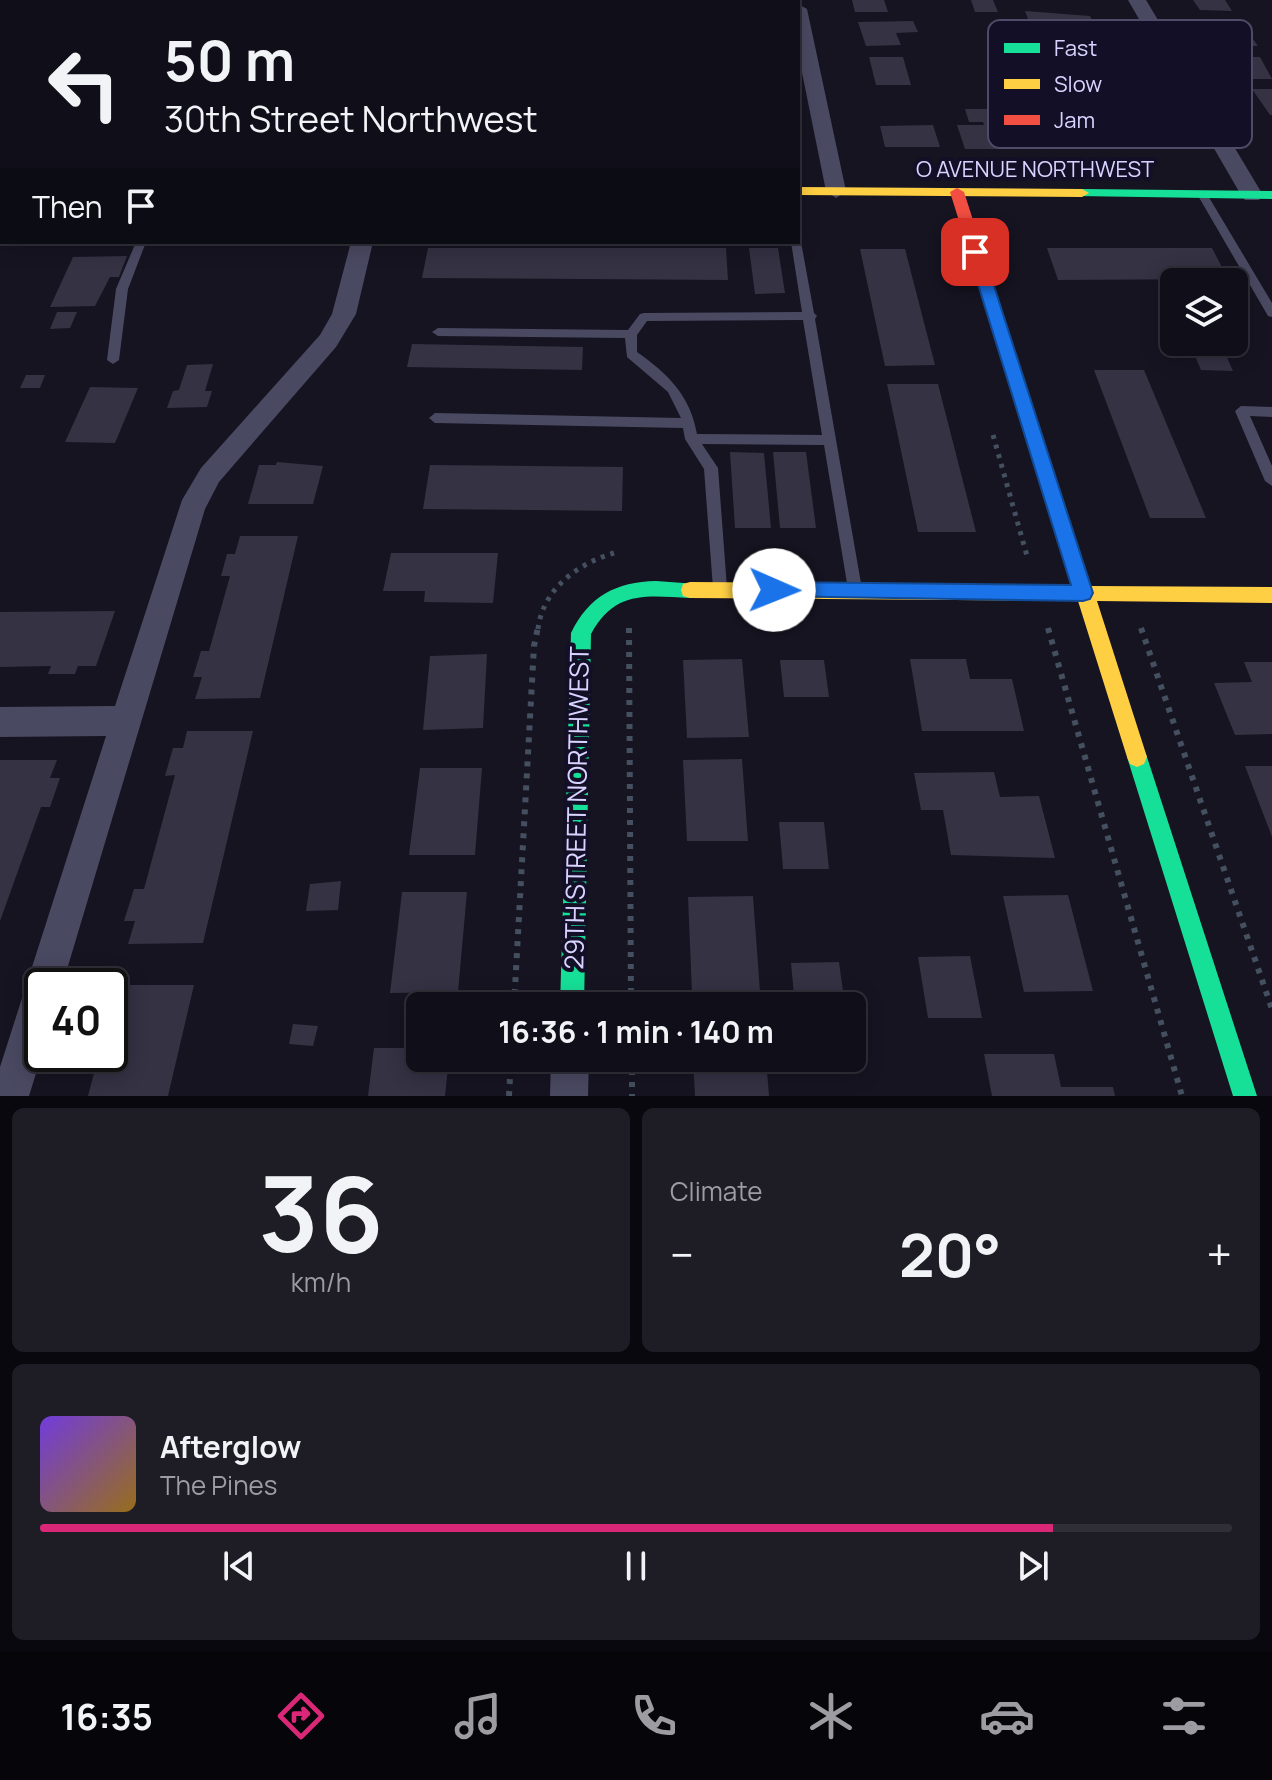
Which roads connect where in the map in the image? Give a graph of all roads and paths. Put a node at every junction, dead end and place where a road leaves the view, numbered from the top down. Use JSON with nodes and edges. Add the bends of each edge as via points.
{"nodes":[{"id":1,"x":1137,"y":0,"type":"edge"},
{"id":2,"x":800,"y":18,"type":"edge"},
{"id":3,"x":1150,"y":20,"type":"edge"},
{"id":4,"x":1232,"y":148,"type":"edge"},
{"id":5,"x":800,"y":191,"type":"edge"},
{"id":6,"x":836,"y":191,"type":"junction"},
{"id":7,"x":957,"y":192,"type":"junction"},
{"id":8,"x":1202,"y":194,"type":"junction"},
{"id":9,"x":1262,"y":195,"type":"edge"},
{"id":10,"x":140,"y":244,"type":"edge"},
{"id":11,"x":362,"y":244,"type":"edge"},
{"id":12,"x":796,"y":244,"type":"edge"},
{"id":13,"x":1272,"y":313,"type":"edge"},
{"id":14,"x":811,"y":316,"type":"junction"},
{"id":15,"x":438,"y":332,"type":"dead end"},
{"id":16,"x":631,"y":334,"type":"junction"},
{"id":17,"x":113,"y":360,"type":"dead end"},
{"id":18,"x":1272,"y":412,"type":"edge"},
{"id":19,"x":435,"y":418,"type":"dead end"},
{"id":20,"x":689,"y":423,"type":"junction"},
{"id":21,"x":691,"y":439,"type":"junction"},
{"id":22,"x":831,"y":440,"type":"junction"},
{"id":23,"x":1272,"y":481,"type":"edge"},
{"id":24,"x":621,"y":552,"type":"dead end"},
{"id":25,"x":1012,"y":555,"type":"dead end"},
{"id":26,"x":1035,"y":555,"type":"dead end"},
{"id":27,"x":720,"y":589,"type":"junction"},
{"id":28,"x":856,"y":592,"type":"junction"},
{"id":29,"x":1083,"y":593,"type":"junction"},
{"id":30,"x":1272,"y":595,"type":"edge"},
{"id":31,"x":626,"y":611,"type":"dead end"},
{"id":32,"x":1044,"y":616,"type":"dead end"},
{"id":33,"x":1137,"y":618,"type":"dead end"},
{"id":34,"x":126,"y":721,"type":"junction"},
{"id":35,"x":0,"y":722,"type":"edge"},
{"id":36,"x":50,"y":968,"type":"edge"},
{"id":37,"x":515,"y":992,"type":"edge"},
{"id":38,"x":572,"y":992,"type":"edge"},
{"id":39,"x":631,"y":992,"type":"edge"},
{"id":40,"x":1272,"y":1009,"type":"edge"},
{"id":41,"x":24,"y":1051,"type":"edge"},
{"id":42,"x":510,"y":1072,"type":"edge"},
{"id":43,"x":570,"y":1072,"type":"edge"},
{"id":44,"x":632,"y":1072,"type":"edge"},
{"id":45,"x":10,"y":1096,"type":"edge"},
{"id":46,"x":509,"y":1096,"type":"edge"},
{"id":47,"x":569,"y":1096,"type":"edge"},
{"id":48,"x":632,"y":1096,"type":"edge"},
{"id":49,"x":1182,"y":1096,"type":"edge"},
{"id":50,"x":1245,"y":1096,"type":"edge"}],
"edges":[{"from":1,"to":3,"type":"street"},
{"from":2,"to":6,"type":"street"},
{"from":4,"to":9,"type":"street"},
{"from":5,"to":6,"type":"street","name":"O AVENUE NORTHWEST"},
{"from":6,"to":7,"type":"street","name":"O AVENUE NORTHWEST"},
{"from":7,"to":8,"type":"street","name":"O AVENUE NORTHWEST"},
{"from":7,"to":29,"type":"street"},
{"from":8,"to":9,"type":"street","name":"O AVENUE NORTHWEST"},
{"from":8,"to":13,"type":"lane"},
{"from":10,"to":17,"type":"lane","via":[[122,289]]},
{"from":11,"to":34,"type":"street","via":[[344,314],[328,341],[210,475],[192,508]]},
{"from":12,"to":14,"type":"lane"},
{"from":14,"to":16,"type":"lane","via":[[644,317]]},
{"from":14,"to":22,"type":"lane"},
{"from":15,"to":16,"type":"lane"},
{"from":16,"to":20,"type":"lane","via":[[631,354],[664,378],[686,408]]},
{"from":18,"to":23,"type":"lane","via":[[1241,411]]},
{"from":19,"to":20,"type":"lane"},
{"from":20,"to":21,"type":"lane"},
{"from":21,"to":22,"type":"lane"},
{"from":21,"to":27,"type":"lane","via":[[711,468]]},
{"from":22,"to":28,"type":"lane"},
{"from":24,"to":37,"type":"path","via":[[585,564],[540,612]]},
{"from":25,"to":26,"type":"path"},
{"from":27,"to":28,"type":"street"},
{"from":27,"to":38,"type":"street","name":"29TH STREET NORTHWEST","via":[[628,589],[590,612],[581,633]]},
{"from":28,"to":29,"type":"street"},
{"from":29,"to":30,"type":"street"},
{"from":29,"to":50,"type":"street"},
{"from":31,"to":39,"type":"path"},
{"from":32,"to":49,"type":"path"},
{"from":33,"to":40,"type":"path"},
{"from":34,"to":35,"type":"street"},
{"from":34,"to":36,"type":"street"},
{"from":41,"to":45,"type":"street"},
{"from":42,"to":46,"type":"path"},
{"from":43,"to":47,"type":"street"},
{"from":44,"to":48,"type":"path"}]}
